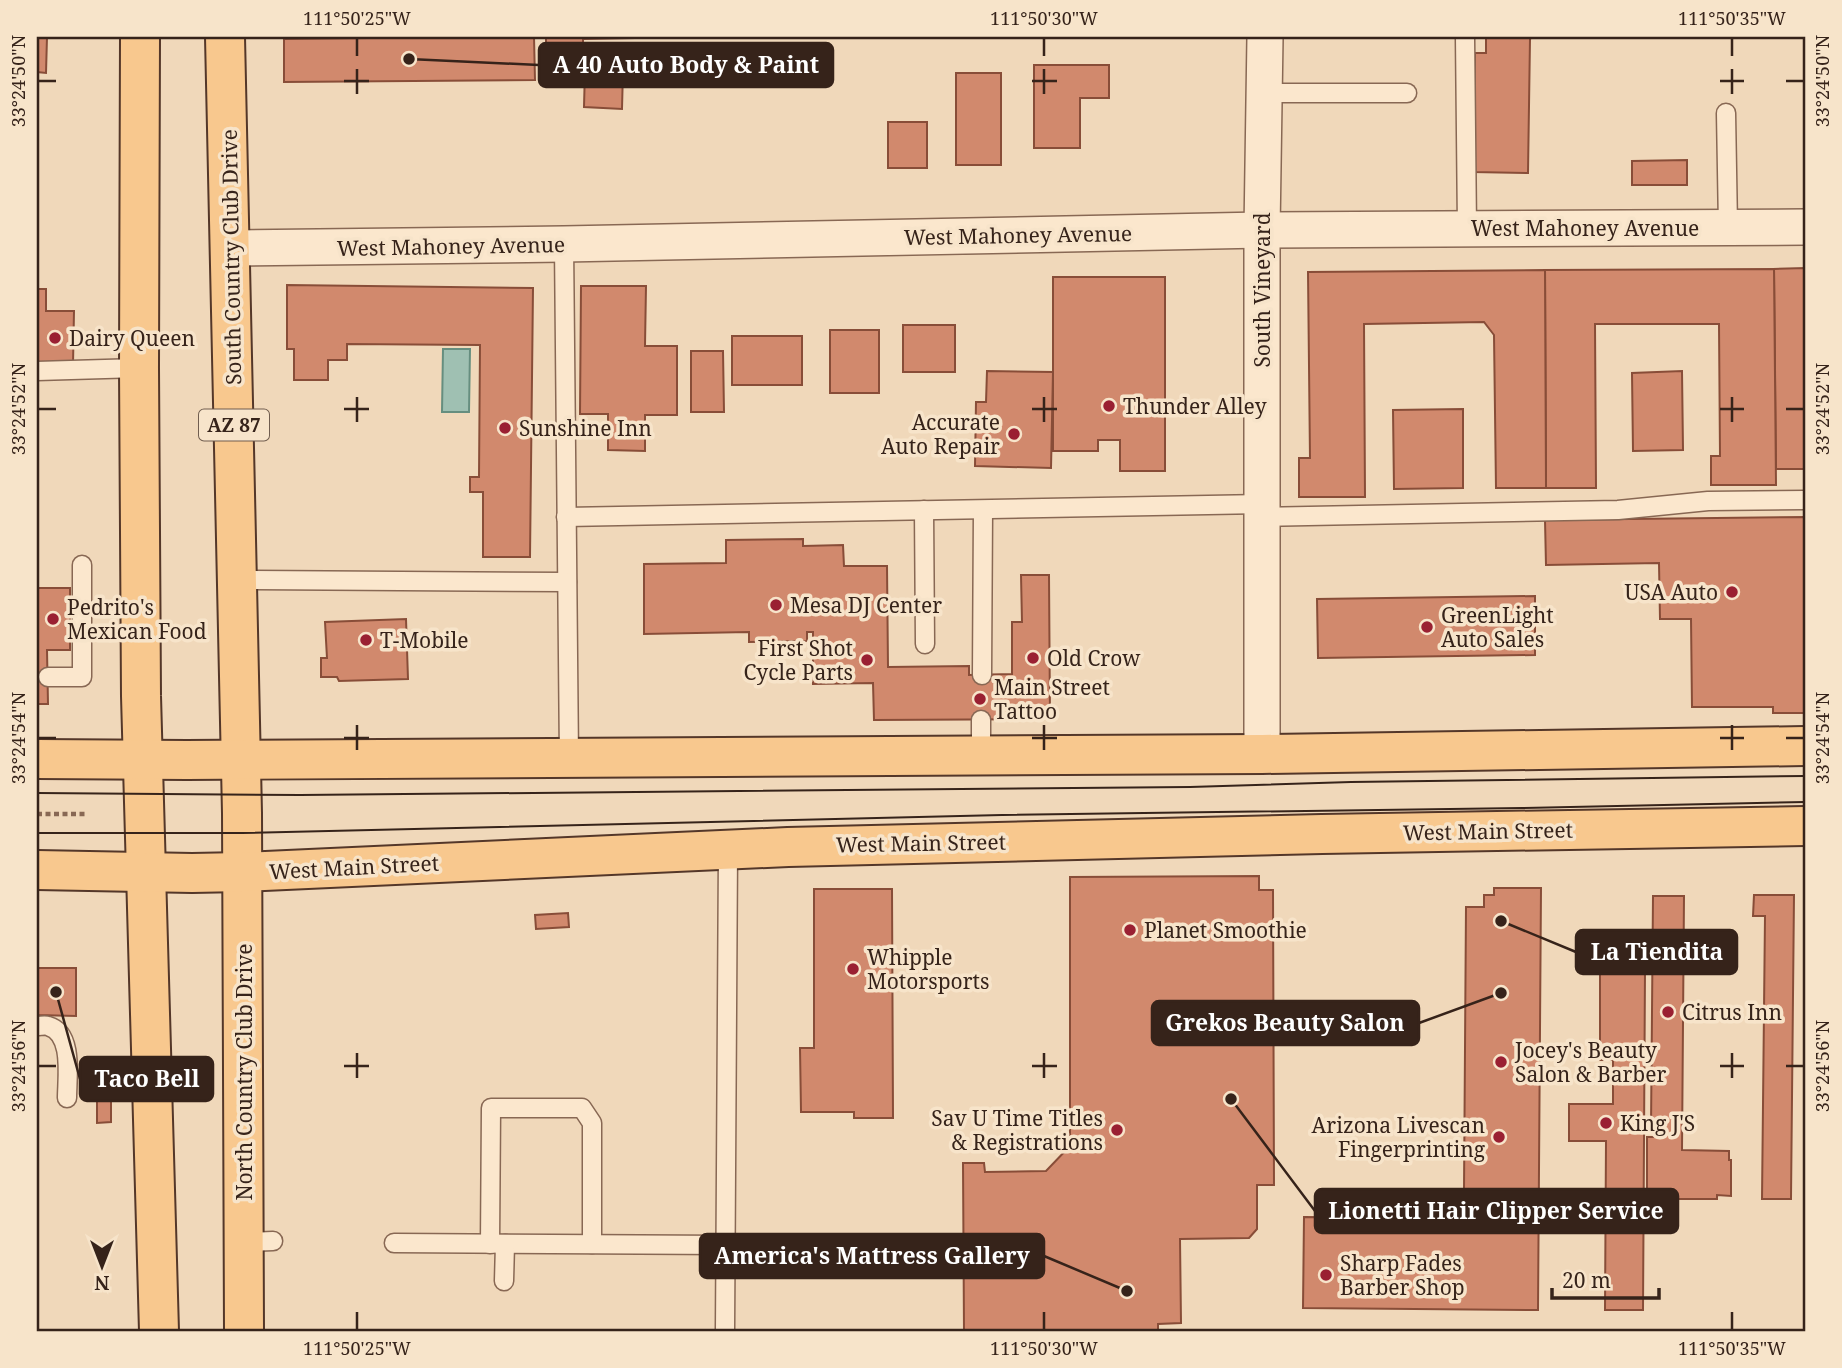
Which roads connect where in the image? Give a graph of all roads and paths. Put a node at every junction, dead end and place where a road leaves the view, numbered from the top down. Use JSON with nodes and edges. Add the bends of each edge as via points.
{"nodes":[{"id":1,"x":140,"y":37,"type":"edge"},
{"id":2,"x":225,"y":37,"type":"edge"},
{"id":3,"x":1265,"y":37,"type":"edge"},
{"id":4,"x":1465,"y":37,"type":"edge"},
{"id":5,"x":1264,"y":93,"type":"junction"},
{"id":6,"x":1407,"y":93,"type":"dead end"},
{"id":7,"x":1726,"y":113,"type":"dead end"},
{"id":8,"x":1728,"y":227,"type":"junction"},
{"id":9,"x":1805,"y":227,"type":"edge"},
{"id":10,"x":1466,"y":229,"type":"junction"},
{"id":11,"x":1262,"y":230,"type":"junction"},
{"id":12,"x":564,"y":244,"type":"junction"},
{"id":13,"x":231,"y":248,"type":"junction"},
{"id":14,"x":139,"y":369,"type":"junction"},
{"id":15,"x":37,"y":371,"type":"edge"},
{"id":16,"x":1805,"y":500,"type":"edge"},
{"id":17,"x":924,"y":510,"type":"junction"},
{"id":18,"x":983,"y":510,"type":"junction"},
{"id":19,"x":1263,"y":511,"type":"junction"},
{"id":20,"x":566,"y":517,"type":"junction"},
{"id":21,"x":82,"y":565,"type":"dead end"},
{"id":22,"x":238,"y":580,"type":"junction"},
{"id":23,"x":567,"y":582,"type":"junction"},
{"id":24,"x":925,"y":644,"type":"dead end"},
{"id":25,"x":982,"y":675,"type":"dead end"},
{"id":26,"x":48,"y":677,"type":"dead end"},
{"id":27,"x":1805,"y":746,"type":"edge"},
{"id":28,"x":1262,"y":754,"type":"junction"},
{"id":29,"x":569,"y":758,"type":"junction"},
{"id":30,"x":37,"y":759,"type":"edge"},
{"id":31,"x":143,"y":759,"type":"junction"},
{"id":32,"x":241,"y":759,"type":"junction"},
{"id":33,"x":242,"y":813,"type":"joint"},
{"id":34,"x":37,"y":814,"type":"edge"},
{"id":35,"x":88,"y":814,"type":"dead end"},
{"id":36,"x":1805,"y":826,"type":"edge"},
{"id":37,"x":728,"y":850,"type":"junction"},
{"id":38,"x":37,"y":870,"type":"edge"},
{"id":39,"x":146,"y":872,"type":"junction"},
{"id":40,"x":242,"y":872,"type":"junction"},
{"id":41,"x":37,"y":1026,"type":"edge"},
{"id":42,"x":67,"y":1098,"type":"dead end"},
{"id":43,"x":394,"y":1243,"type":"dead end"},
{"id":44,"x":498,"y":1244,"type":"junction"},
{"id":45,"x":592,"y":1244,"type":"junction"},
{"id":46,"x":727,"y":1245,"type":"junction"},
{"id":47,"x":504,"y":1281,"type":"dead end"},
{"id":48,"x":159,"y":1331,"type":"edge"},
{"id":49,"x":244,"y":1331,"type":"edge"},
{"id":50,"x":725,"y":1331,"type":"edge"}],
"edges":[{"from":1,"to":14,"type":"main road"},
{"from":2,"to":13,"type":"main road","name":"South Country Club Drive","number":"AZ 87"},
{"from":3,"to":5,"type":"street","name":"South Vineyard"},
{"from":4,"to":10,"type":"lane"},
{"from":5,"to":6,"type":"lane"},
{"from":5,"to":11,"type":"street","name":"South Vineyard"},
{"from":7,"to":8,"type":"lane"},
{"from":8,"to":9,"type":"street","name":"West Mahoney Avenue"},
{"from":8,"to":10,"type":"street","name":"West Mahoney Avenue"},
{"from":10,"to":11,"type":"street","name":"West Mahoney Avenue"},
{"from":11,"to":12,"type":"street","name":"West Mahoney Avenue"},
{"from":11,"to":19,"type":"street","name":"South Vineyard"},
{"from":12,"to":13,"type":"street","name":"West Mahoney Avenue"},
{"from":12,"to":20,"type":"lane"},
{"from":13,"to":22,"type":"main road","name":"South Country Club Drive","number":"AZ 87"},
{"from":14,"to":15,"type":"lane"},
{"from":14,"to":31,"type":"main road"},
{"from":16,"to":19,"type":"lane","via":[[1708,501],[1618,510]]},
{"from":17,"to":18,"type":"lane"},
{"from":17,"to":20,"type":"lane"},
{"from":17,"to":24,"type":"lane"},
{"from":18,"to":19,"type":"lane"},
{"from":18,"to":25,"type":"lane"},
{"from":19,"to":28,"type":"street","name":"South Vineyard"},
{"from":20,"to":23,"type":"lane"},
{"from":21,"to":26,"type":"lane","via":[[82,677]]},
{"from":22,"to":23,"type":"lane"},
{"from":22,"to":32,"type":"main road","name":"South Country Club Drive","number":"AZ 87"},
{"from":23,"to":29,"type":"lane"},
{"from":27,"to":28,"type":"main road"},
{"from":28,"to":29,"type":"main road","via":[[981,738]]},
{"from":29,"to":32,"type":"main road"},
{"from":30,"to":31,"type":"main road"},
{"from":31,"to":32,"type":"main road"},
{"from":31,"to":39,"type":"main road"},
{"from":32,"to":33,"type":"main road","name":"South Country Club Drive","number":"AZ 87"},
{"from":33,"to":40,"type":"main road","name":"North Country Club Drive","number":"AZ 87"},
{"from":34,"to":35,"type":"path"},
{"from":36,"to":37,"type":"main road","name":"West Main Street"},
{"from":37,"to":40,"type":"main road","name":"West Main Street"},
{"from":37,"to":46,"type":"lane"},
{"from":38,"to":39,"type":"main road","name":"West Main Street"},
{"from":39,"to":40,"type":"main road","name":"West Main Street"},
{"from":39,"to":48,"type":"main road"},
{"from":40,"to":49,"type":"main road","name":"North Country Club Drive","number":"AZ 87","via":[[258,1242]]},
{"from":41,"to":42,"type":"lane","via":[[50,1026],[63,1036]]},
{"from":43,"to":44,"type":"lane"},
{"from":44,"to":45,"type":"lane"},
{"from":44,"to":45,"type":"lane","via":[[491,1108],[582,1108],[592,1122]]},
{"from":44,"to":47,"type":"lane"},
{"from":45,"to":46,"type":"lane"},
{"from":46,"to":50,"type":"lane"}]}
